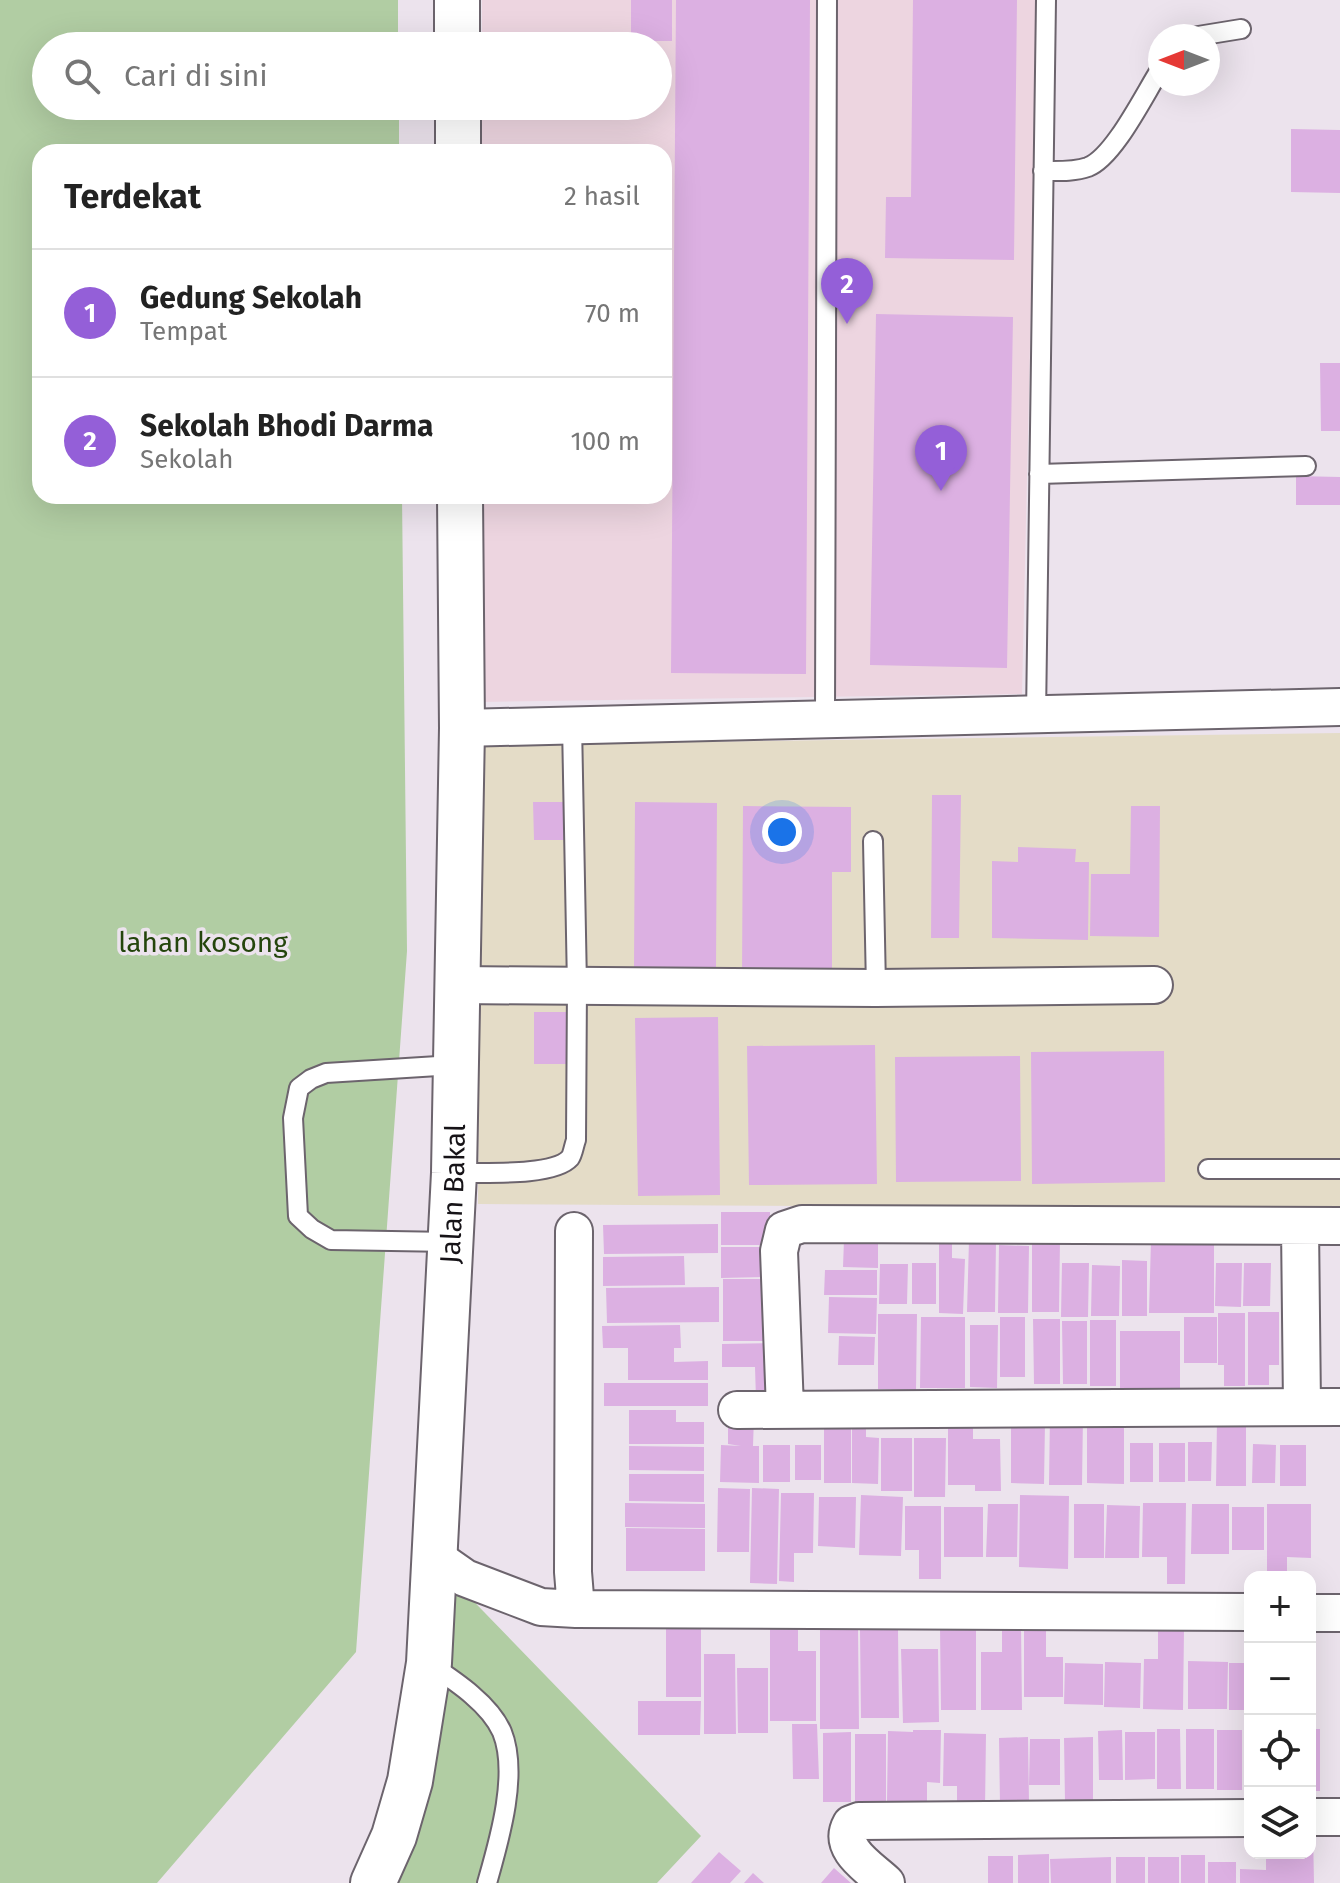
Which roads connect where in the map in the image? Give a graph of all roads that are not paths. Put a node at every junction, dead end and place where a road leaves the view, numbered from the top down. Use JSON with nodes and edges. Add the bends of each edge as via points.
{"nodes":[{"id":1,"x":457,"y":0,"type":"edge"},
{"id":2,"x":827,"y":0,"type":"edge"},
{"id":3,"x":1046,"y":0,"type":"edge"},
{"id":4,"x":1241,"y":29,"type":"dead end"},
{"id":5,"x":457,"y":32,"type":"edge"},
{"id":6,"x":1220,"y":32,"type":"edge"},
{"id":7,"x":1148,"y":90,"type":"edge"},
{"id":8,"x":458,"y":120,"type":"edge"},
{"id":9,"x":458,"y":144,"type":"edge"},
{"id":10,"x":1043,"y":171,"type":"junction"},
{"id":11,"x":1306,"y":466,"type":"dead end"},
{"id":12,"x":1039,"y":474,"type":"junction"},
{"id":13,"x":460,"y":504,"type":"edge"},
{"id":14,"x":1340,"y":707,"type":"edge"},
{"id":15,"x":1036,"y":716,"type":"junction"},
{"id":16,"x":825,"y":717,"type":"junction"},
{"id":17,"x":572,"y":724,"type":"junction"},
{"id":18,"x":462,"y":728,"type":"junction"},
{"id":19,"x":873,"y":841,"type":"dead end"},
{"id":20,"x":457,"y":985,"type":"junction"},
{"id":21,"x":1154,"y":985,"type":"dead end"},
{"id":22,"x":577,"y":986,"type":"junction"},
{"id":23,"x":876,"y":988,"type":"junction"},
{"id":24,"x":454,"y":1065,"type":"junction"},
{"id":25,"x":1208,"y":1169,"type":"dead end"},
{"id":26,"x":1340,"y":1169,"type":"edge"},
{"id":27,"x":454,"y":1173,"type":"junction"},
{"id":28,"x":1300,"y":1226,"type":"junction"},
{"id":29,"x":1340,"y":1226,"type":"edge"},
{"id":30,"x":574,"y":1231,"type":"dead end"},
{"id":31,"x":451,"y":1242,"type":"junction"},
{"id":32,"x":1302,"y":1406,"type":"junction"},
{"id":33,"x":1340,"y":1407,"type":"edge"},
{"id":34,"x":785,"y":1409,"type":"junction"},
{"id":35,"x":737,"y":1410,"type":"dead end"},
{"id":36,"x":435,"y":1557,"type":"junction"},
{"id":37,"x":576,"y":1609,"type":"junction"},
{"id":38,"x":1244,"y":1612,"type":"edge"},
{"id":39,"x":1316,"y":1613,"type":"edge"},
{"id":40,"x":1340,"y":1613,"type":"edge"},
{"id":41,"x":429,"y":1663,"type":"junction"},
{"id":42,"x":1316,"y":1817,"type":"edge"},
{"id":43,"x":1340,"y":1817,"type":"edge"},
{"id":44,"x":1244,"y":1818,"type":"edge"},
{"id":45,"x":373,"y":1883,"type":"edge"},
{"id":46,"x":487,"y":1883,"type":"edge"},
{"id":47,"x":886,"y":1883,"type":"edge"}],
"edges":[{"from":1,"to":5,"type":"street"},
{"from":2,"to":16,"type":"lane"},
{"from":3,"to":10,"type":"lane"},
{"from":4,"to":6,"type":"lane"},
{"from":7,"to":10,"type":"lane","via":[[1099,161],[1073,170]]},
{"from":8,"to":9,"type":"street"},
{"from":10,"to":12,"type":"lane"},
{"from":11,"to":12,"type":"lane"},
{"from":12,"to":15,"type":"lane"},
{"from":13,"to":18,"type":"street","name":"Jalan Bakal"},
{"from":14,"to":15,"type":"street"},
{"from":15,"to":16,"type":"street"},
{"from":16,"to":17,"type":"street"},
{"from":17,"to":18,"type":"street"},
{"from":17,"to":22,"type":"lane"},
{"from":18,"to":20,"type":"street","name":"Jalan Bakal"},
{"from":19,"to":23,"type":"lane"},
{"from":20,"to":22,"type":"street"},
{"from":20,"to":24,"type":"street","name":"Jalan Bakal"},
{"from":21,"to":23,"type":"street"},
{"from":22,"to":23,"type":"street"},
{"from":22,"to":27,"type":"lane","via":[[576,1140],[571,1157],[540,1170]]},
{"from":24,"to":27,"type":"street","name":"Jalan Bakal"},
{"from":24,"to":31,"type":"lane","via":[[326,1073],[299,1088],[293,1118],[298,1216],[312,1229],[331,1240]]},
{"from":25,"to":26,"type":"lane"},
{"from":27,"to":31,"type":"street","name":"Jalan Bakal"},
{"from":28,"to":29,"type":"street"},
{"from":28,"to":32,"type":"street"},
{"from":28,"to":34,"type":"street","via":[[802,1224],[784,1230],[779,1251]]},
{"from":30,"to":37,"type":"street"},
{"from":31,"to":36,"type":"street","name":"Jalan Bakal"},
{"from":32,"to":33,"type":"street"},
{"from":32,"to":34,"type":"street"},
{"from":34,"to":35,"type":"street"},
{"from":36,"to":37,"type":"street","via":[[465,1578],[541,1607]]},
{"from":36,"to":41,"type":"street","name":"Jalan Bakal"},
{"from":37,"to":38,"type":"street"},
{"from":39,"to":40,"type":"street"},
{"from":41,"to":45,"type":"street","name":"Jalan Bakal","via":[[410,1781]]},
{"from":41,"to":46,"type":"lane","via":[[476,1697],[502,1731],[509,1768],[502,1831]]},
{"from":42,"to":43,"type":"street"},
{"from":44,"to":47,"type":"street","via":[[851,1824],[846,1843]]}]}
